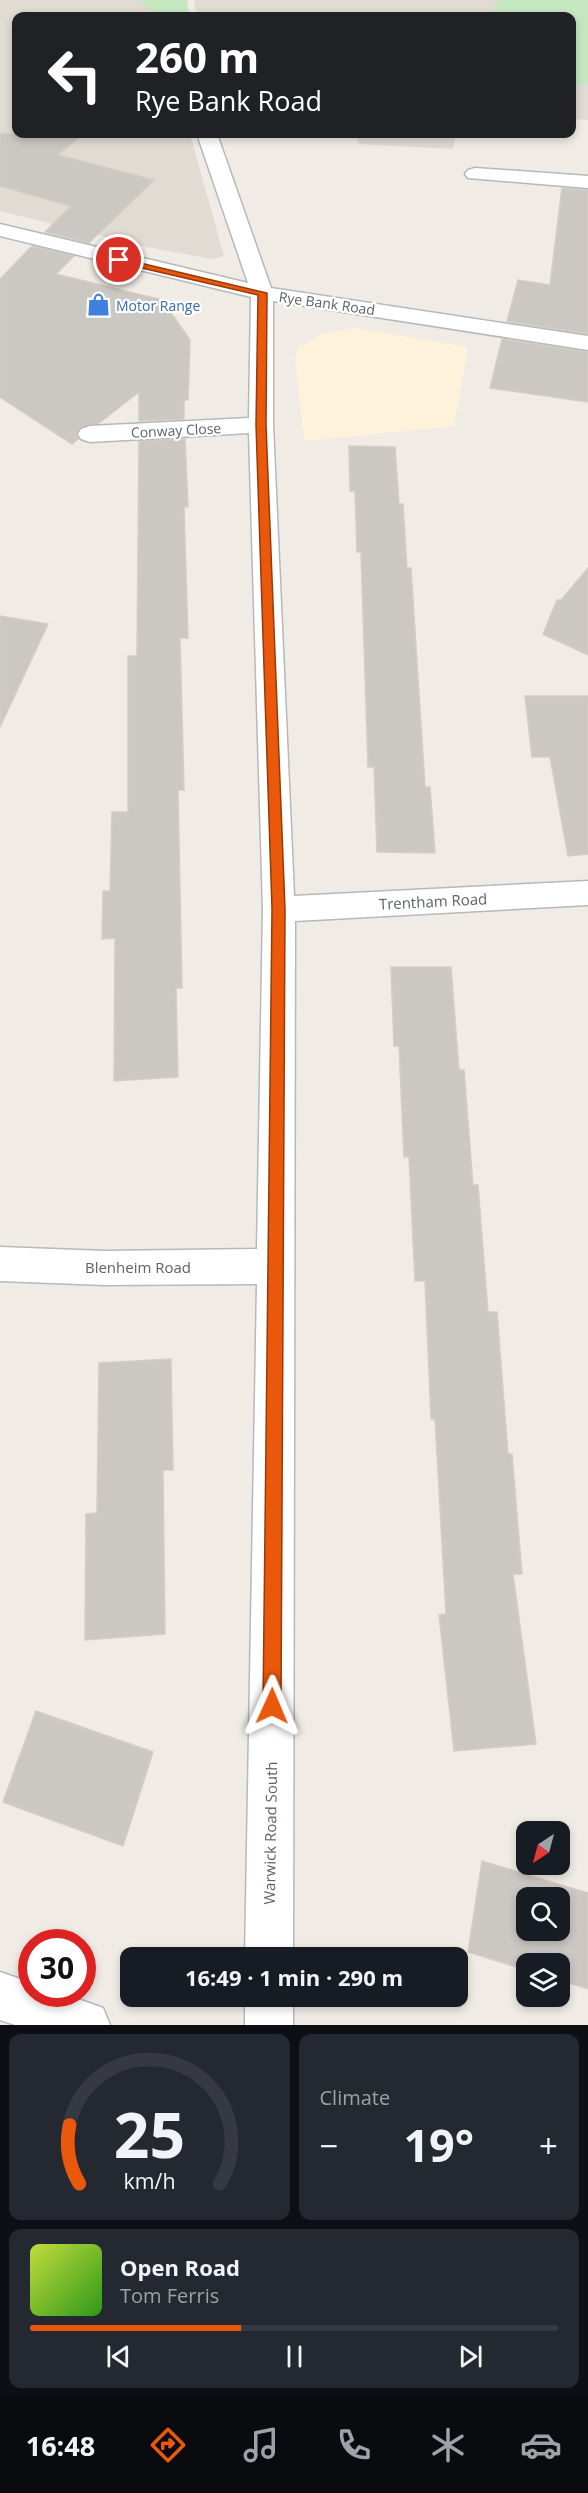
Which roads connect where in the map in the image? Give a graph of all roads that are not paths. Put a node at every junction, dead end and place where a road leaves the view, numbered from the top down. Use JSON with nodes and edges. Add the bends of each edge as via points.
{"nodes":[{"id":1,"x":208,"y":138,"type":"edge"},
{"id":2,"x":475,"y":174,"type":"dead end"},
{"id":3,"x":588,"y":182,"type":"edge"},
{"id":4,"x":5,"y":237,"type":"edge"},
{"id":5,"x":262,"y":293,"type":"junction"},
{"id":6,"x":588,"y":343,"type":"edge"},
{"id":7,"x":261,"y":425,"type":"junction"},
{"id":8,"x":90,"y":434,"type":"dead end"},
{"id":9,"x":588,"y":893,"type":"edge"},
{"id":10,"x":279,"y":909,"type":"junction"},
{"id":11,"x":0,"y":1264,"type":"edge"},
{"id":12,"x":277,"y":1266,"type":"junction"},
{"id":13,"x":269,"y":1947,"type":"edge"},
{"id":14,"x":0,"y":1996,"type":"edge"},
{"id":15,"x":269,"y":2007,"type":"edge"},
{"id":16,"x":86,"y":2025,"type":"edge"},
{"id":17,"x":269,"y":2025,"type":"edge"}],
"edges":[{"from":1,"to":5,"type":"street","name":"Warwick Road South"},
{"from":2,"to":3,"type":"street"},
{"from":4,"to":5,"type":"street","name":"Rye Bank Road"},
{"from":5,"to":6,"type":"street","name":"Rye Bank Road"},
{"from":5,"to":7,"type":"street","name":"Warwick Road South"},
{"from":7,"to":8,"type":"street","name":"Conway Close"},
{"from":7,"to":10,"type":"street","name":"Warwick Road South"},
{"from":9,"to":10,"type":"street","name":"Trentham Road"},
{"from":10,"to":12,"type":"street","name":"Warwick Road South"},
{"from":11,"to":12,"type":"street","name":"Blenheim Road","via":[[105,1268]]},
{"from":12,"to":13,"type":"street","name":"Warwick Road South"},
{"from":14,"to":16,"type":"street"},
{"from":15,"to":17,"type":"street"}]}
